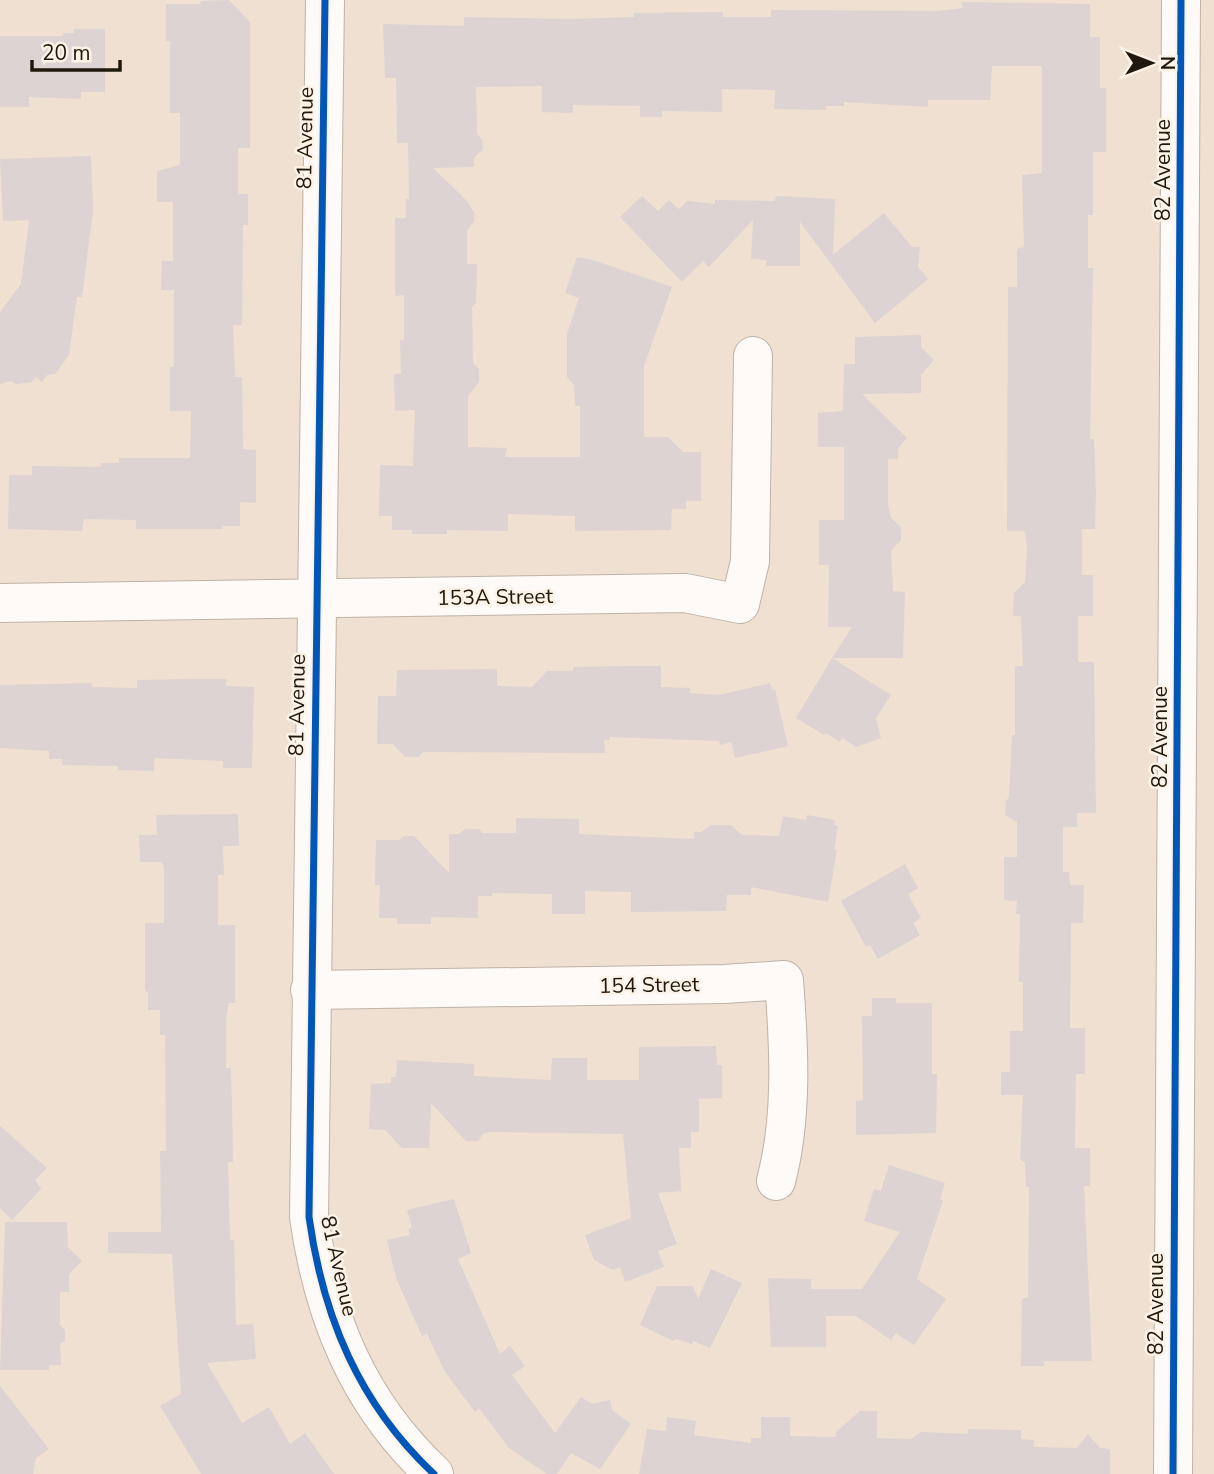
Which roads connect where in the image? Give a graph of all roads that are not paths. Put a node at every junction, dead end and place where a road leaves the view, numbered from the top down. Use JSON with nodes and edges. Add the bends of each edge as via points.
{"nodes":[{"id":1,"x":325,"y":0,"type":"edge"},
{"id":2,"x":1181,"y":0,"type":"edge"},
{"id":3,"x":753,"y":356,"type":"dead end"},
{"id":4,"x":316,"y":600,"type":"junction"},
{"id":5,"x":0,"y":603,"type":"edge"},
{"id":6,"x":310,"y":989,"type":"junction"},
{"id":7,"x":776,"y":1181,"type":"dead end"},
{"id":8,"x":434,"y":1474,"type":"edge"},
{"id":9,"x":1173,"y":1474,"type":"edge"}],
"edges":[{"from":1,"to":4,"type":"street","name":"81 Avenue"},
{"from":2,"to":9,"type":"street","name":"82 Avenue"},
{"from":3,"to":4,"type":"street","name":"153A Street","via":[[750,561],[740,604],[685,593]]},
{"from":4,"to":5,"type":"street","name":"153A Street"},
{"from":4,"to":6,"type":"street","name":"81 Avenue"},
{"from":6,"to":7,"type":"street","name":"154 Street","via":[[784,980],[787,1132]]},
{"from":6,"to":8,"type":"street","name":"81 Avenue","via":[[310,1224],[325,1301],[348,1362],[370,1398],[397,1436]]}]}
